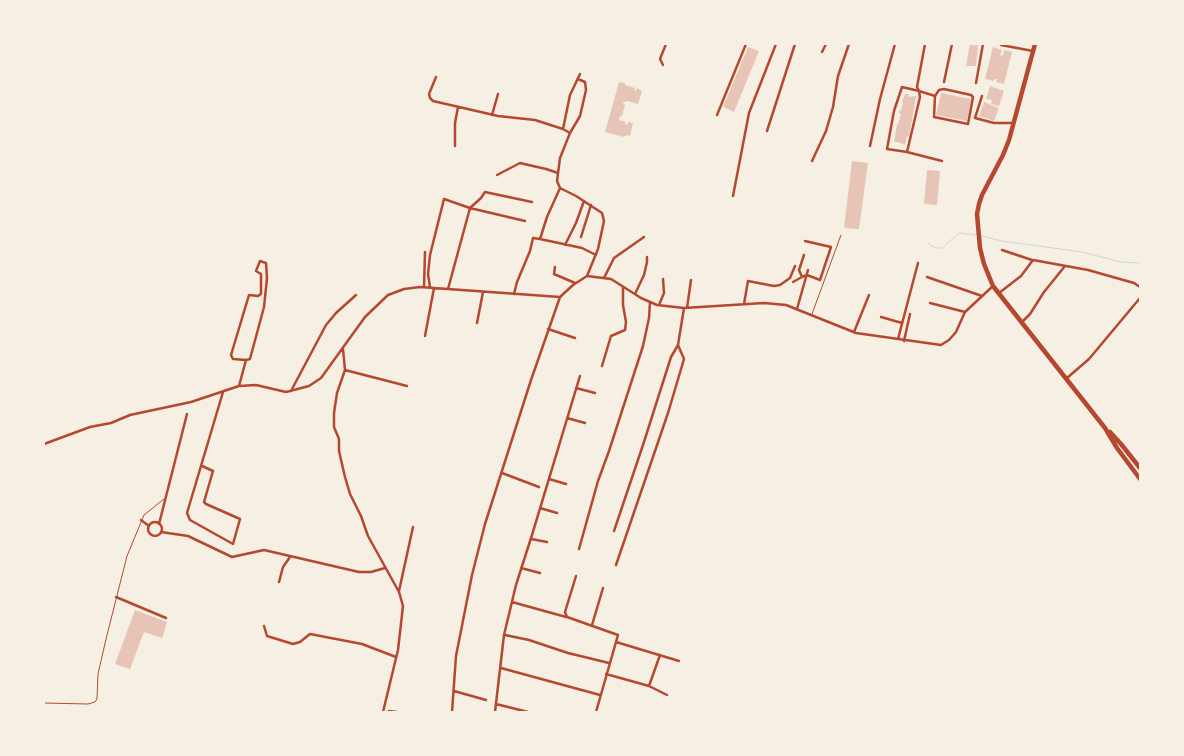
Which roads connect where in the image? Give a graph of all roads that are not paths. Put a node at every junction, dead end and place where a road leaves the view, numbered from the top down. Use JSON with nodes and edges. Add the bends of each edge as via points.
{"nodes":[{"id":1,"x":666,"y":44,"type":"edge"},
{"id":2,"x":746,"y":44,"type":"edge"},
{"id":3,"x":776,"y":44,"type":"edge"},
{"id":4,"x":796,"y":44,"type":"edge"},
{"id":5,"x":826,"y":44,"type":"edge"},
{"id":6,"x":849,"y":44,"type":"edge"},
{"id":7,"x":895,"y":44,"type":"edge"},
{"id":8,"x":925,"y":44,"type":"edge"},
{"id":9,"x":952,"y":44,"type":"edge"},
{"id":10,"x":983,"y":44,"type":"edge"},
{"id":11,"x":1035,"y":44,"type":"edge"},
{"id":12,"x":1001,"y":45,"type":"dead end"},
{"id":13,"x":1033,"y":51,"type":"junction"},
{"id":14,"x":822,"y":52,"type":"dead end"},
{"id":15,"x":663,"y":65,"type":"dead end"},
{"id":16,"x":580,"y":74,"type":"dead end"},
{"id":17,"x":436,"y":77,"type":"dead end"},
{"id":18,"x":578,"y":79,"type":"junction"},
{"id":19,"x":944,"y":82,"type":"dead end"},
{"id":20,"x":976,"y":83,"type":"dead end"},
{"id":21,"x":919,"y":91,"type":"junction"},
{"id":22,"x":498,"y":94,"type":"dead end"},
{"id":23,"x":935,"y":96,"type":"junction"},
{"id":24,"x":982,"y":96,"type":"dead end"},
{"id":25,"x":458,"y":107,"type":"junction"},
{"id":26,"x":492,"y":114,"type":"junction"},
{"id":27,"x":717,"y":115,"type":"dead end"},
{"id":28,"x":1014,"y":123,"type":"junction"},
{"id":29,"x":563,"y":129,"type":"junction"},
{"id":30,"x":767,"y":131,"type":"dead end"},
{"id":31,"x":570,"y":134,"type":"junction"},
{"id":32,"x":454,"y":146,"type":"dead end"},
{"id":33,"x":870,"y":146,"type":"dead end"},
{"id":34,"x":907,"y":152,"type":"junction"},
{"id":35,"x":812,"y":161,"type":"dead end"},
{"id":36,"x":942,"y":161,"type":"dead end"},
{"id":37,"x":558,"y":173,"type":"junction"},
{"id":38,"x":497,"y":175,"type":"dead end"},
{"id":39,"x":560,"y":188,"type":"junction"},
{"id":40,"x":733,"y":196,"type":"dead end"},
{"id":41,"x":584,"y":201,"type":"junction"},
{"id":42,"x":532,"y":202,"type":"dead end"},
{"id":43,"x":591,"y":206,"type":"junction"},
{"id":44,"x":470,"y":208,"type":"junction"},
{"id":45,"x":525,"y":221,"type":"dead end"},
{"id":46,"x":841,"y":235,"type":"dead end"},
{"id":47,"x":581,"y":237,"type":"dead end"},
{"id":48,"x":644,"y":237,"type":"dead end"},
{"id":49,"x":540,"y":239,"type":"junction"},
{"id":50,"x":805,"y":241,"type":"dead end"},
{"id":51,"x":565,"y":245,"type":"junction"},
{"id":52,"x":1002,"y":250,"type":"dead end"},
{"id":53,"x":425,"y":252,"type":"dead end"},
{"id":54,"x":596,"y":254,"type":"junction"},
{"id":55,"x":804,"y":255,"type":"dead end"},
{"id":56,"x":647,"y":257,"type":"dead end"},
{"id":57,"x":1034,"y":261,"type":"junction"},
{"id":58,"x":918,"y":263,"type":"dead end"},
{"id":59,"x":795,"y":266,"type":"dead end"},
{"id":60,"x":1066,"y":266,"type":"junction"},
{"id":61,"x":555,"y":267,"type":"dead end"},
{"id":62,"x":800,"y":267,"type":"junction"},
{"id":63,"x":807,"y":275,"type":"junction"},
{"id":64,"x":587,"y":276,"type":"junction"},
{"id":65,"x":802,"y":277,"type":"junction"},
{"id":66,"x":927,"y":277,"type":"dead end"},
{"id":67,"x":604,"y":278,"type":"junction"},
{"id":68,"x":663,"y":279,"type":"dead end"},
{"id":69,"x":691,"y":280,"type":"dead end"},
{"id":70,"x":793,"y":282,"type":"dead end"},
{"id":71,"x":575,"y":283,"type":"junction"},
{"id":72,"x":993,"y":286,"type":"junction"},
{"id":73,"x":424,"y":287,"type":"junction"},
{"id":74,"x":623,"y":287,"type":"junction"},
{"id":75,"x":1140,"y":287,"type":"edge"},
{"id":76,"x":430,"y":288,"type":"junction"},
{"id":77,"x":434,"y":288,"type":"junction"},
{"id":78,"x":448,"y":289,"type":"junction"},
{"id":79,"x":483,"y":292,"type":"junction"},
{"id":80,"x":999,"y":293,"type":"junction"},
{"id":81,"x":514,"y":294,"type":"junction"},
{"id":82,"x":635,"y":294,"type":"junction"},
{"id":83,"x":356,"y":295,"type":"dead end"},
{"id":84,"x":869,"y":295,"type":"dead end"},
{"id":85,"x":982,"y":296,"type":"junction"},
{"id":86,"x":560,"y":297,"type":"junction"},
{"id":87,"x":1140,"y":298,"type":"edge"},
{"id":88,"x":650,"y":302,"type":"junction"},
{"id":89,"x":930,"y":303,"type":"dead end"},
{"id":90,"x":744,"y":304,"type":"junction"},
{"id":91,"x":659,"y":305,"type":"junction"},
{"id":92,"x":686,"y":308,"type":"junction"},
{"id":93,"x":797,"y":309,"type":"junction"},
{"id":94,"x":965,"y":312,"type":"junction"},
{"id":95,"x":910,"y":314,"type":"dead end"},
{"id":96,"x":812,"y":315,"type":"junction"},
{"id":97,"x":882,"y":317,"type":"dead end"},
{"id":98,"x":477,"y":323,"type":"dead end"},
{"id":99,"x":902,"y":323,"type":"junction"},
{"id":100,"x":1021,"y":323,"type":"junction"},
{"id":101,"x":548,"y":329,"type":"junction"},
{"id":102,"x":854,"y":332,"type":"junction"},
{"id":103,"x":425,"y":336,"type":"dead end"},
{"id":104,"x":575,"y":338,"type":"dead end"},
{"id":105,"x":898,"y":340,"type":"junction"},
{"id":106,"x":904,"y":340,"type":"junction"},
{"id":107,"x":678,"y":345,"type":"junction"},
{"id":108,"x":343,"y":348,"type":"junction"},
{"id":109,"x":246,"y":360,"type":"junction"},
{"id":110,"x":602,"y":366,"type":"dead end"},
{"id":111,"x":345,"y":370,"type":"junction"},
{"id":112,"x":580,"y":376,"type":"dead end"},
{"id":113,"x":1067,"y":378,"type":"junction"},
{"id":114,"x":239,"y":386,"type":"junction"},
{"id":115,"x":407,"y":386,"type":"dead end"},
{"id":116,"x":576,"y":388,"type":"junction"},
{"id":117,"x":291,"y":391,"type":"junction"},
{"id":118,"x":223,"y":392,"type":"junction"},
{"id":119,"x":595,"y":393,"type":"dead end"},
{"id":120,"x":187,"y":414,"type":"dead end"},
{"id":121,"x":567,"y":418,"type":"junction"},
{"id":122,"x":584,"y":424,"type":"dead end"},
{"id":123,"x":1105,"y":428,"type":"junction"},
{"id":124,"x":44,"y":444,"type":"edge"},
{"id":125,"x":202,"y":466,"type":"junction"},
{"id":126,"x":1140,"y":468,"type":"edge"},
{"id":127,"x":502,"y":473,"type":"junction"},
{"id":128,"x":549,"y":479,"type":"junction"},
{"id":129,"x":1140,"y":479,"type":"edge"},
{"id":130,"x":566,"y":484,"type":"dead end"},
{"id":131,"x":539,"y":487,"type":"dead end"},
{"id":132,"x":165,"y":498,"type":"junction"},
{"id":133,"x":540,"y":508,"type":"junction"},
{"id":134,"x":557,"y":513,"type":"dead end"},
{"id":135,"x":141,"y":520,"type":"junction"},
{"id":136,"x":159,"y":524,"type":"junction"},
{"id":137,"x":149,"y":526,"type":"junction"},
{"id":138,"x":413,"y":527,"type":"dead end"},
{"id":139,"x":614,"y":531,"type":"dead end"},
{"id":140,"x":161,"y":532,"type":"junction"},
{"id":141,"x":531,"y":539,"type":"junction"},
{"id":142,"x":547,"y":542,"type":"dead end"},
{"id":143,"x":578,"y":549,"type":"dead end"},
{"id":144,"x":290,"y":557,"type":"junction"},
{"id":145,"x":616,"y":565,"type":"dead end"},
{"id":146,"x":385,"y":568,"type":"junction"},
{"id":147,"x":521,"y":568,"type":"junction"},
{"id":148,"x":540,"y":573,"type":"dead end"},
{"id":149,"x":576,"y":576,"type":"dead end"},
{"id":150,"x":279,"y":582,"type":"dead end"},
{"id":151,"x":603,"y":588,"type":"dead end"},
{"id":152,"x":399,"y":592,"type":"junction"},
{"id":153,"x":116,"y":597,"type":"junction"},
{"id":154,"x":512,"y":602,"type":"junction"},
{"id":155,"x":567,"y":617,"type":"junction"},
{"id":156,"x":166,"y":618,"type":"dead end"},
{"id":157,"x":264,"y":626,"type":"dead end"},
{"id":158,"x":592,"y":626,"type":"junction"},
{"id":159,"x":504,"y":635,"type":"junction"},
{"id":160,"x":616,"y":642,"type":"junction"},
{"id":161,"x":660,"y":655,"type":"junction"},
{"id":162,"x":396,"y":657,"type":"junction"},
{"id":163,"x":679,"y":661,"type":"dead end"},
{"id":164,"x":610,"y":663,"type":"junction"},
{"id":165,"x":501,"y":668,"type":"junction"},
{"id":166,"x":606,"y":674,"type":"junction"},
{"id":167,"x":649,"y":686,"type":"junction"},
{"id":168,"x":454,"y":691,"type":"junction"},
{"id":169,"x":600,"y":695,"type":"junction"},
{"id":170,"x":667,"y":695,"type":"dead end"},
{"id":171,"x":486,"y":700,"type":"dead end"},
{"id":172,"x":44,"y":703,"type":"edge"},
{"id":173,"x":496,"y":704,"type":"junction"},
{"id":174,"x":389,"y":711,"type":"dead end"},
{"id":175,"x":383,"y":712,"type":"edge"},
{"id":176,"x":397,"y":712,"type":"edge"},
{"id":177,"x":452,"y":712,"type":"edge"},
{"id":178,"x":495,"y":712,"type":"edge"},
{"id":179,"x":528,"y":712,"type":"edge"},
{"id":180,"x":596,"y":712,"type":"edge"}],
"edges":[{"from":1,"to":15,"type":"street","via":[[660,59]]},
{"from":2,"to":27,"type":"street"},
{"from":3,"to":40,"type":"street","via":[[749,113]]},
{"from":4,"to":30,"type":"street"},
{"from":5,"to":14,"type":"street"},
{"from":6,"to":35,"type":"street","via":[[826,131]]},
{"from":7,"to":33,"type":"street"},
{"from":8,"to":21,"type":"street"},
{"from":9,"to":19,"type":"street"},
{"from":10,"to":20,"type":"street"},
{"from":11,"to":13,"type":"main road"},
{"from":12,"to":13,"type":"street"},
{"from":13,"to":28,"type":"main road"},
{"from":16,"to":18,"type":"street"},
{"from":17,"to":25,"type":"street","via":[[430,98]]},
{"from":18,"to":29,"type":"street","via":[[570,95]]},
{"from":18,"to":31,"type":"street","via":[[585,82],[586,90],[580,116]]},
{"from":21,"to":23,"type":"street"},
{"from":21,"to":34,"type":"street"},
{"from":21,"to":34,"type":"street","via":[[902,87],[892,120],[887,149]]},
{"from":22,"to":26,"type":"street"},
{"from":23,"to":23,"type":"street","via":[[944,89],[971,94],[974,97],[968,124],[934,116]]},
{"from":24,"to":28,"type":"street","via":[[975,118],[994,124]]},
{"from":25,"to":26,"type":"street"},
{"from":25,"to":32,"type":"street"},
{"from":26,"to":29,"type":"street","via":[[535,120]]},
{"from":28,"to":72,"type":"main road","via":[[1003,155],[982,195],[977,214],[980,248]]},
{"from":29,"to":31,"type":"street"},
{"from":31,"to":37,"type":"street"},
{"from":34,"to":36,"type":"street"},
{"from":37,"to":38,"type":"street","via":[[520,163]]},
{"from":37,"to":39,"type":"street"},
{"from":39,"to":41,"type":"street"},
{"from":39,"to":49,"type":"street"},
{"from":41,"to":43,"type":"street"},
{"from":41,"to":51,"type":"street"},
{"from":42,"to":44,"type":"street","via":[[485,192]]},
{"from":43,"to":47,"type":"street"},
{"from":43,"to":54,"type":"street","via":[[602,213],[604,221]]},
{"from":44,"to":45,"type":"street"},
{"from":44,"to":76,"type":"street","via":[[444,199],[430,255]]},
{"from":44,"to":78,"type":"street"},
{"from":46,"to":96,"type":"lane"},
{"from":48,"to":67,"type":"street","via":[[614,258]]},
{"from":49,"to":51,"type":"street"},
{"from":49,"to":81,"type":"street","via":[[533,238]]},
{"from":50,"to":63,"type":"street","via":[[831,247],[820,280]]},
{"from":51,"to":54,"type":"street"},
{"from":52,"to":57,"type":"street"},
{"from":53,"to":73,"type":"street"},
{"from":54,"to":64,"type":"street"},
{"from":55,"to":62,"type":"street"},
{"from":56,"to":82,"type":"street","via":[[644,275]]},
{"from":57,"to":60,"type":"street"},
{"from":57,"to":80,"type":"street"},
{"from":58,"to":99,"type":"street"},
{"from":59,"to":90,"type":"street","via":[[790,278],[780,285],[748,280]]},
{"from":60,"to":75,"type":"street","via":[[1134,282]]},
{"from":60,"to":100,"type":"street"},
{"from":61,"to":71,"type":"street","via":[[554,274]]},
{"from":62,"to":63,"type":"street","via":[[807,269]]},
{"from":62,"to":65,"type":"street"},
{"from":63,"to":65,"type":"street"},
{"from":63,"to":93,"type":"street"},
{"from":64,"to":67,"type":"street"},
{"from":64,"to":71,"type":"street"},
{"from":65,"to":70,"type":"street"},
{"from":66,"to":85,"type":"street"},
{"from":67,"to":74,"type":"street"},
{"from":68,"to":91,"type":"street","via":[[664,293]]},
{"from":69,"to":92,"type":"street"},
{"from":71,"to":86,"type":"street"},
{"from":72,"to":80,"type":"main road"},
{"from":72,"to":85,"type":"street"},
{"from":73,"to":76,"type":"street"},
{"from":73,"to":108,"type":"street","via":[[388,295],[366,317]]},
{"from":74,"to":82,"type":"street"},
{"from":74,"to":110,"type":"street","via":[[625,330],[611,336]]},
{"from":76,"to":77,"type":"street"},
{"from":77,"to":78,"type":"street"},
{"from":77,"to":103,"type":"street"},
{"from":78,"to":79,"type":"street"},
{"from":79,"to":81,"type":"street"},
{"from":79,"to":98,"type":"street"},
{"from":80,"to":100,"type":"main road"},
{"from":81,"to":86,"type":"street"},
{"from":82,"to":88,"type":"street"},
{"from":83,"to":117,"type":"street","via":[[326,325]]},
{"from":84,"to":102,"type":"street"},
{"from":85,"to":94,"type":"street"},
{"from":86,"to":101,"type":"street"},
{"from":87,"to":113,"type":"street","via":[[1089,359]]},
{"from":88,"to":91,"type":"street"},
{"from":88,"to":143,"type":"street","via":[[643,346]]},
{"from":89,"to":94,"type":"street"},
{"from":90,"to":92,"type":"street"},
{"from":90,"to":93,"type":"street","via":[[764,302]]},
{"from":91,"to":92,"type":"street"},
{"from":92,"to":107,"type":"street"},
{"from":93,"to":96,"type":"street"},
{"from":94,"to":106,"type":"street","via":[[956,332],[941,345]]},
{"from":95,"to":106,"type":"street"},
{"from":96,"to":102,"type":"street"},
{"from":97,"to":99,"type":"street"},
{"from":99,"to":105,"type":"street"},
{"from":100,"to":113,"type":"main road"},
{"from":101,"to":104,"type":"street"},
{"from":101,"to":127,"type":"street"},
{"from":102,"to":105,"type":"street"},
{"from":105,"to":106,"type":"street"},
{"from":107,"to":139,"type":"street","via":[[671,357]]},
{"from":107,"to":145,"type":"street","via":[[684,359]]},
{"from":108,"to":111,"type":"street"},
{"from":108,"to":117,"type":"street","via":[[321,378],[309,386]]},
{"from":109,"to":109,"type":"street","via":[[233,359],[231,355],[249,295],[261,294],[261,274],[256,272],[260,261],[266,263],[266,292],[250,360]]},
{"from":109,"to":114,"type":"street"},
{"from":111,"to":115,"type":"street"},
{"from":111,"to":146,"type":"street","via":[[337,393],[334,427],[350,494]]},
{"from":112,"to":116,"type":"street"},
{"from":113,"to":123,"type":"main road"},
{"from":114,"to":117,"type":"street","via":[[256,385]]},
{"from":114,"to":118,"type":"street"},
{"from":116,"to":119,"type":"street"},
{"from":116,"to":121,"type":"street"},
{"from":118,"to":124,"type":"street","via":[[83,429]]},
{"from":118,"to":125,"type":"street"},
{"from":120,"to":132,"type":"street"},
{"from":121,"to":122,"type":"street"},
{"from":121,"to":128,"type":"street"},
{"from":123,"to":126,"type":"main road"},
{"from":123,"to":129,"type":"main road"},
{"from":125,"to":125,"type":"street","via":[[188,517],[232,544],[240,519],[204,502],[213,471]]},
{"from":127,"to":131,"type":"street"},
{"from":127,"to":168,"type":"street","via":[[472,574],[456,656]]},
{"from":128,"to":130,"type":"street"},
{"from":128,"to":133,"type":"street"},
{"from":132,"to":135,"type":"lane"},
{"from":132,"to":136,"type":"street"},
{"from":133,"to":134,"type":"street"},
{"from":133,"to":141,"type":"street"},
{"from":135,"to":137,"type":"street"},
{"from":135,"to":153,"type":"lane"},
{"from":136,"to":137,"type":"street","via":[[155,522]]},
{"from":136,"to":140,"type":"street"},
{"from":137,"to":140,"type":"street","via":[[152,535]]},
{"from":138,"to":152,"type":"street"},
{"from":140,"to":144,"type":"street","via":[[188,536],[232,557],[264,550]]},
{"from":141,"to":142,"type":"street"},
{"from":141,"to":147,"type":"street"},
{"from":144,"to":146,"type":"street","via":[[358,572]]},
{"from":144,"to":150,"type":"street"},
{"from":146,"to":152,"type":"street"},
{"from":147,"to":148,"type":"street"},
{"from":147,"to":154,"type":"street"},
{"from":149,"to":155,"type":"street","via":[[565,612]]},
{"from":151,"to":158,"type":"street"},
{"from":152,"to":162,"type":"street","via":[[403,606]]},
{"from":153,"to":156,"type":"street"},
{"from":153,"to":172,"type":"lane","via":[[98,674],[95,702]]},
{"from":154,"to":155,"type":"street"},
{"from":154,"to":159,"type":"street"},
{"from":155,"to":158,"type":"street"},
{"from":157,"to":162,"type":"street","via":[[267,636],[292,644],[310,634],[362,644]]},
{"from":158,"to":160,"type":"street","via":[[618,634]]},
{"from":159,"to":164,"type":"street"},
{"from":159,"to":165,"type":"street"},
{"from":160,"to":161,"type":"street"},
{"from":160,"to":164,"type":"street"},
{"from":161,"to":163,"type":"street"},
{"from":161,"to":167,"type":"street"},
{"from":162,"to":175,"type":"street"},
{"from":164,"to":166,"type":"street"},
{"from":165,"to":169,"type":"street"},
{"from":165,"to":173,"type":"street"},
{"from":166,"to":167,"type":"street"},
{"from":166,"to":169,"type":"street"},
{"from":167,"to":170,"type":"street"},
{"from":168,"to":171,"type":"street"},
{"from":168,"to":177,"type":"street"},
{"from":169,"to":180,"type":"street"},
{"from":173,"to":178,"type":"street"},
{"from":173,"to":179,"type":"street"},
{"from":174,"to":176,"type":"street"}]}
